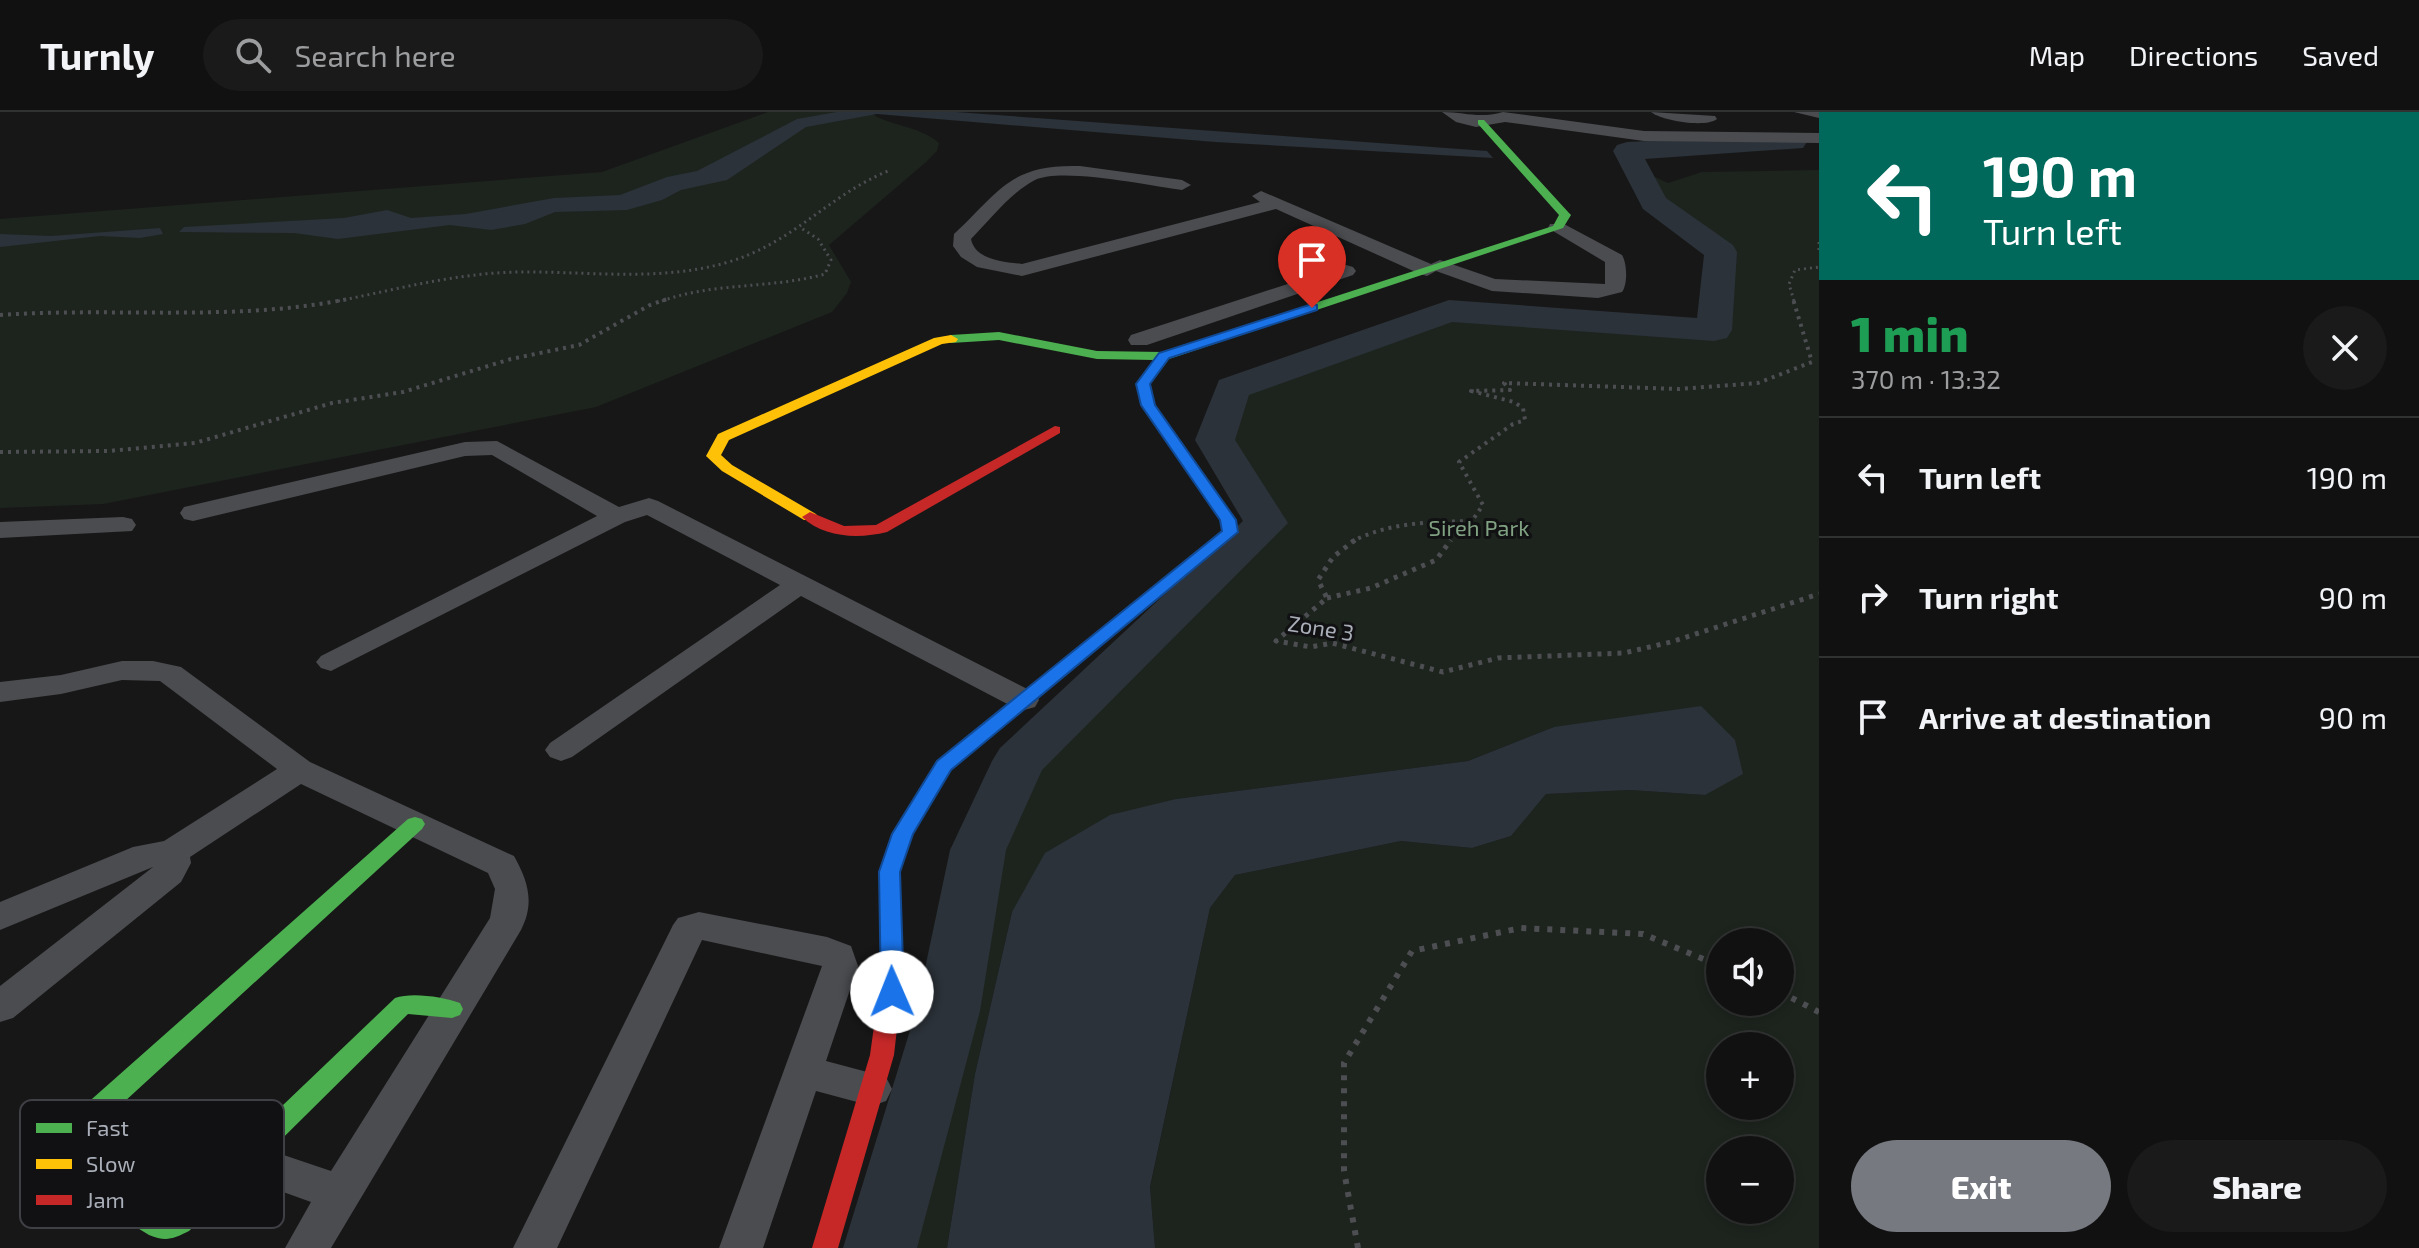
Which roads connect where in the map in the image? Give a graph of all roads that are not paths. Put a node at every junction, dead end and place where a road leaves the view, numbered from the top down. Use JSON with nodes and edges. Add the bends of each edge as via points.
{"nodes":[{"id":1,"x":1450,"y":112,"type":"edge"},
{"id":2,"x":1660,"y":112,"type":"edge"},
{"id":3,"x":1798,"y":112,"type":"edge"},
{"id":4,"x":1502,"y":115,"type":"edge"},
{"id":5,"x":1819,"y":115,"type":"edge"},
{"id":6,"x":1709,"y":119,"type":"dead end"},
{"id":7,"x":1481,"y":122,"type":"junction"},
{"id":8,"x":1681,"y":136,"type":"junction"},
{"id":9,"x":1819,"y":138,"type":"edge"},
{"id":10,"x":1182,"y":185,"type":"dead end"},
{"id":11,"x":1236,"y":193,"type":"dead end"},
{"id":12,"x":1279,"y":203,"type":"junction"},
{"id":13,"x":1557,"y":228,"type":"junction"},
{"id":14,"x":1434,"y":268,"type":"junction"},
{"id":15,"x":1346,"y":271,"type":"dead end"},
{"id":16,"x":1312,"y":282,"type":"junction"},
{"id":17,"x":1342,"y":298,"type":"junction"},
{"id":18,"x":1195,"y":321,"type":"junction"},
{"id":19,"x":1223,"y":336,"type":"junction"},
{"id":20,"x":1139,"y":340,"type":"dead end"},
{"id":21,"x":1164,"y":356,"type":"junction"},
{"id":22,"x":1055,"y":430,"type":"dead end"},
{"id":23,"x":193,"y":513,"type":"dead end"},
{"id":24,"x":616,"y":516,"type":"junction"},
{"id":25,"x":123,"y":525,"type":"dead end"},
{"id":26,"x":0,"y":530,"type":"edge"},
{"id":27,"x":799,"y":584,"type":"junction"},
{"id":28,"x":331,"y":662,"type":"dead end"},
{"id":29,"x":43,"y":688,"type":"junction"},
{"id":30,"x":0,"y":692,"type":"edge"},
{"id":31,"x":1024,"y":700,"type":"junction"},
{"id":32,"x":0,"y":711,"type":"edge"},
{"id":33,"x":561,"y":750,"type":"dead end"},
{"id":34,"x":299,"y":770,"type":"junction"},
{"id":35,"x":415,"y":824,"type":"junction"},
{"id":36,"x":172,"y":852,"type":"junction"},
{"id":37,"x":0,"y":917,"type":"edge"},
{"id":38,"x":0,"y":1007,"type":"edge"},
{"id":39,"x":452,"y":1009,"type":"junction"},
{"id":40,"x":805,"y":1072,"type":"junction"},
{"id":41,"x":872,"y":1089,"type":"junction"},
{"id":42,"x":108,"y":1100,"type":"edge"},
{"id":43,"x":284,"y":1121,"type":"edge"},
{"id":44,"x":284,"y":1174,"type":"edge"},
{"id":45,"x":339,"y":1193,"type":"junction"},
{"id":46,"x":307,"y":1248,"type":"edge"},
{"id":47,"x":535,"y":1248,"type":"edge"},
{"id":48,"x":741,"y":1248,"type":"edge"},
{"id":49,"x":825,"y":1248,"type":"edge"}],
"edges":[{"from":1,"to":7,"type":"street"},
{"from":2,"to":6,"type":"street"},
{"from":2,"to":8,"type":"street"},
{"from":3,"to":5,"type":"lane"},
{"from":4,"to":7,"type":"street"},
{"from":4,"to":8,"type":"street","via":[[1603,132]]},
{"from":7,"to":13,"type":"street","via":[[1565,215]]},
{"from":8,"to":9,"type":"street"},
{"from":10,"to":12,"type":"street","via":[[1081,172],[1030,175],[960,244],[965,252],[1001,269],[1022,270]]},
{"from":11,"to":12,"type":"street"},
{"from":12,"to":14,"type":"street"},
{"from":13,"to":14,"type":"street"},
{"from":13,"to":14,"type":"street","via":[[1615,259],[1615,288],[1598,292],[1492,285]]},
{"from":14,"to":17,"type":"street"},
{"from":15,"to":16,"type":"street"},
{"from":16,"to":17,"type":"street"},
{"from":16,"to":18,"type":"street"},
{"from":17,"to":19,"type":"street"},
{"from":18,"to":19,"type":"street"},
{"from":18,"to":20,"type":"street"},
{"from":19,"to":21,"type":"street"},
{"from":21,"to":22,"type":"street","via":[[1132,359],[998,334],[965,334],[723,437],[713,456],[829,528],[858,535],[881,529]]},
{"from":21,"to":31,"type":"street","via":[[1143,384],[1148,405],[1228,520],[1230,532]]},
{"from":23,"to":24,"type":"street","via":[[465,449],[497,448]]},
{"from":24,"to":27,"type":"street","via":[[649,506]]},
{"from":24,"to":28,"type":"street"},
{"from":25,"to":26,"type":"street"},
{"from":27,"to":31,"type":"street"},
{"from":27,"to":33,"type":"street"},
{"from":29,"to":30,"type":"street"},
{"from":29,"to":32,"type":"street"},
{"from":29,"to":34,"type":"street","via":[[147,667],[170,674]]},
{"from":31,"to":41,"type":"street","via":[[944,766],[903,834],[890,872],[892,992]]},
{"from":34,"to":35,"type":"street"},
{"from":34,"to":36,"type":"street"},
{"from":35,"to":39,"type":"street","via":[[502,865],[513,889],[508,920]]},
{"from":35,"to":42,"type":"street"},
{"from":36,"to":37,"type":"street","via":[[145,856]]},
{"from":36,"to":38,"type":"street","via":[[169,873]]},
{"from":39,"to":43,"type":"street","via":[[403,1004]]},
{"from":39,"to":45,"type":"street"},
{"from":40,"to":41,"type":"street"},
{"from":40,"to":47,"type":"street","via":[[840,966],[838,956],[691,928]]},
{"from":40,"to":48,"type":"street"},
{"from":41,"to":49,"type":"street"},
{"from":44,"to":45,"type":"street"},
{"from":45,"to":46,"type":"street"}]}
